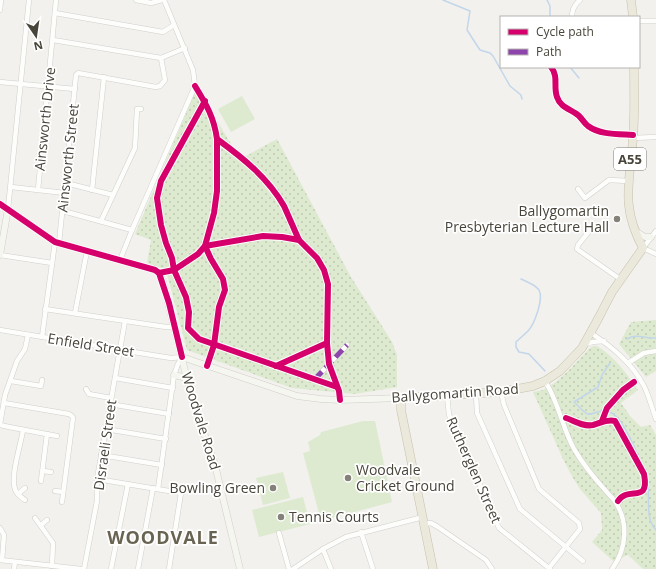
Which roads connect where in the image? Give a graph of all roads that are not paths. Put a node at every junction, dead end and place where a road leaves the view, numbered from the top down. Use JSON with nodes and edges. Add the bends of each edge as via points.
{"nodes":[{"id":1,"x":1,"y":0,"type":"edge"},
{"id":2,"x":29,"y":0,"type":"edge"},
{"id":3,"x":56,"y":0,"type":"edge"},
{"id":4,"x":136,"y":0,"type":"edge"},
{"id":5,"x":163,"y":0,"type":"edge"},
{"id":6,"x":580,"y":0,"type":"edge"},
{"id":7,"x":631,"y":0,"type":"edge"},
{"id":8,"x":0,"y":10,"type":"edge"},
{"id":9,"x":55,"y":13,"type":"junction"},
{"id":10,"x":572,"y":16,"type":"edge"},
{"id":11,"x":632,"y":16,"type":"edge"},
{"id":12,"x":640,"y":21,"type":"edge"},
{"id":13,"x":656,"y":21,"type":"edge"},
{"id":14,"x":174,"y":25,"type":"junction"},
{"id":15,"x":53,"y":40,"type":"junction"},
{"id":16,"x":184,"y":48,"type":"junction"},
{"id":17,"x":161,"y":58,"type":"junction"},
{"id":18,"x":634,"y":68,"type":"edge"},
{"id":19,"x":104,"y":78,"type":"junction"},
{"id":20,"x":0,"y":82,"type":"edge"},
{"id":21,"x":21,"y":84,"type":"junction"},
{"id":22,"x":49,"y":87,"type":"junction"},
{"id":23,"x":75,"y":89,"type":"junction"},
{"id":24,"x":141,"y":109,"type":"dead end"},
{"id":25,"x":656,"y":137,"type":"edge"},
{"id":26,"x":633,"y":138,"type":"junction"},
{"id":27,"x":628,"y":181,"type":"junction"},
{"id":28,"x":66,"y":184,"type":"junction"},
{"id":29,"x":11,"y":187,"type":"junction"},
{"id":30,"x":578,"y":189,"type":"dead end"},
{"id":31,"x":38,"y":190,"type":"junction"},
{"id":32,"x":92,"y":190,"type":"junction"},
{"id":33,"x":65,"y":193,"type":"junction"},
{"id":34,"x":114,"y":195,"type":"junction"},
{"id":35,"x":0,"y":204,"type":"edge"},
{"id":36,"x":8,"y":209,"type":"junction"},
{"id":37,"x":63,"y":212,"type":"junction"},
{"id":38,"x":101,"y":221,"type":"junction"},
{"id":39,"x":591,"y":229,"type":"dead end"},
{"id":40,"x":132,"y":230,"type":"junction"},
{"id":41,"x":635,"y":231,"type":"junction"},
{"id":42,"x":656,"y":231,"type":"edge"},
{"id":43,"x":651,"y":237,"type":"junction"},
{"id":44,"x":57,"y":243,"type":"junction"},
{"id":45,"x":643,"y":248,"type":"junction"},
{"id":46,"x":87,"y":251,"type":"junction"},
{"id":47,"x":656,"y":254,"type":"edge"},
{"id":48,"x":0,"y":255,"type":"edge"},
{"id":49,"x":120,"y":260,"type":"junction"},
{"id":50,"x":52,"y":263,"type":"junction"},
{"id":51,"x":620,"y":279,"type":"junction"},
{"id":52,"x":45,"y":309,"type":"junction"},
{"id":53,"x":75,"y":313,"type":"junction"},
{"id":54,"x":125,"y":321,"type":"junction"},
{"id":55,"x":174,"y":327,"type":"junction"},
{"id":56,"x":0,"y":330,"type":"edge"},
{"id":57,"x":591,"y":333,"type":"junction"},
{"id":58,"x":28,"y":335,"type":"junction"},
{"id":59,"x":42,"y":337,"type":"junction"},
{"id":60,"x":604,"y":341,"type":"junction"},
{"id":61,"x":584,"y":344,"type":"junction"},
{"id":62,"x":347,"y":345,"type":"dead end"},
{"id":63,"x":120,"y":350,"type":"junction"},
{"id":64,"x":656,"y":351,"type":"edge"},
{"id":65,"x":182,"y":357,"type":"junction"},
{"id":66,"x":628,"y":363,"type":"junction"},
{"id":67,"x":174,"y":375,"type":"junction"},
{"id":68,"x":115,"y":378,"type":"junction"},
{"id":69,"x":315,"y":379,"type":"dead end"},
{"id":70,"x":42,"y":380,"type":"dead end"},
{"id":71,"x":187,"y":380,"type":"junction"},
{"id":72,"x":10,"y":381,"type":"junction"},
{"id":73,"x":545,"y":381,"type":"junction"},
{"id":74,"x":173,"y":388,"type":"junction"},
{"id":75,"x":86,"y":389,"type":"dead end"},
{"id":76,"x":501,"y":392,"type":"junction"},
{"id":77,"x":476,"y":394,"type":"junction"},
{"id":78,"x":447,"y":396,"type":"junction"},
{"id":79,"x":111,"y":398,"type":"junction"},
{"id":80,"x":402,"y":398,"type":"junction"},
{"id":81,"x":4,"y":403,"type":"junction"},
{"id":82,"x":110,"y":404,"type":"junction"},
{"id":83,"x":169,"y":414,"type":"junction"},
{"id":84,"x":656,"y":419,"type":"edge"},
{"id":85,"x":0,"y":424,"type":"edge"},
{"id":86,"x":106,"y":429,"type":"junction"},
{"id":87,"x":23,"y":430,"type":"junction"},
{"id":88,"x":47,"y":434,"type":"junction"},
{"id":89,"x":57,"y":436,"type":"dead end"},
{"id":90,"x":166,"y":439,"type":"junction"},
{"id":91,"x":101,"y":455,"type":"junction"},
{"id":92,"x":162,"y":465,"type":"junction"},
{"id":93,"x":42,"y":471,"type":"junction"},
{"id":94,"x":51,"y":472,"type":"dead end"},
{"id":95,"x":97,"y":479,"type":"junction"},
{"id":96,"x":41,"y":481,"type":"dead end"},
{"id":97,"x":128,"y":484,"type":"junction"},
{"id":98,"x":25,"y":488,"type":"dead end"},
{"id":99,"x":156,"y":489,"type":"junction"},
{"id":100,"x":55,"y":491,"type":"dead end"},
{"id":101,"x":64,"y":492,"type":"junction"},
{"id":102,"x":18,"y":494,"type":"junction"},
{"id":103,"x":25,"y":500,"type":"dead end"},
{"id":104,"x":62,"y":502,"type":"dead end"},
{"id":105,"x":35,"y":518,"type":"dead end"},
{"id":106,"x":47,"y":520,"type":"dead end"},
{"id":107,"x":423,"y":520,"type":"junction"},
{"id":108,"x":41,"y":524,"type":"junction"},
{"id":109,"x":0,"y":528,"type":"edge"},
{"id":110,"x":361,"y":532,"type":"junction"},
{"id":111,"x":279,"y":533,"type":"dead end"},
{"id":112,"x":566,"y":547,"type":"junction"},
{"id":113,"x":323,"y":548,"type":"junction"},
{"id":114,"x":1,"y":560,"type":"edge"},
{"id":115,"x":583,"y":561,"type":"dead end"},
{"id":116,"x":15,"y":562,"type":"junction"},
{"id":117,"x":52,"y":566,"type":"junction"},
{"id":118,"x":44,"y":567,"type":"edge"},
{"id":119,"x":14,"y":569,"type":"edge"},
{"id":120,"x":82,"y":569,"type":"edge"},
{"id":121,"x":111,"y":569,"type":"edge"},
{"id":122,"x":138,"y":569,"type":"edge"},
{"id":123,"x":169,"y":569,"type":"edge"},
{"id":124,"x":240,"y":569,"type":"edge"},
{"id":125,"x":289,"y":569,"type":"edge"},
{"id":126,"x":293,"y":569,"type":"edge"},
{"id":127,"x":331,"y":569,"type":"edge"},
{"id":128,"x":373,"y":569,"type":"edge"},
{"id":129,"x":433,"y":569,"type":"edge"},
{"id":130,"x":492,"y":569,"type":"edge"},
{"id":131,"x":550,"y":569,"type":"edge"},
{"id":132,"x":612,"y":569,"type":"edge"}],
"edges":[{"from":1,"to":8,"type":"street"},
{"from":2,"to":21,"type":"street"},
{"from":3,"to":9,"type":"street","name":"Ainsworth Drive"},
{"from":4,"to":5,"type":"street","via":[[151,3]]},
{"from":5,"to":14,"type":"street"},
{"from":6,"to":10,"type":"street","via":[[572,10]]},
{"from":7,"to":11,"type":"highway"},
{"from":9,"to":14,"type":"street","via":[[164,32]]},
{"from":9,"to":15,"type":"street","name":"Ainsworth Drive"},
{"from":12,"to":13,"type":"street"},
{"from":14,"to":16,"type":"street"},
{"from":15,"to":17,"type":"street"},
{"from":15,"to":22,"type":"street","name":"Ainsworth Drive"},
{"from":16,"to":17,"type":"street"},
{"from":16,"to":40,"type":"street","via":[[193,70],[195,86]]},
{"from":17,"to":19,"type":"street","via":[[165,80],[160,86]]},
{"from":18,"to":26,"type":"highway","number":"A55"},
{"from":19,"to":23,"type":"street","name":"Ainsworth Street","via":[[78,73]]},
{"from":19,"to":32,"type":"street"},
{"from":20,"to":21,"type":"street"},
{"from":21,"to":22,"type":"street"},
{"from":21,"to":29,"type":"street"},
{"from":22,"to":23,"type":"street"},
{"from":22,"to":31,"type":"street","name":"Ainsworth Drive"},
{"from":23,"to":28,"type":"street","name":"Ainsworth Street"},
{"from":24,"to":34,"type":"street","via":[[138,109],[135,148]]},
{"from":25,"to":26,"type":"street"},
{"from":26,"to":27,"type":"highway","number":"A55"},
{"from":27,"to":30,"type":"street","via":[[609,180],[585,198]]},
{"from":27,"to":41,"type":"highway","number":"A55","via":[[628,204]]},
{"from":28,"to":32,"type":"street"},
{"from":28,"to":33,"type":"street","name":"Ainsworth Street"},
{"from":29,"to":31,"type":"street"},
{"from":29,"to":36,"type":"street"},
{"from":31,"to":33,"type":"street"},
{"from":32,"to":34,"type":"street"},
{"from":33,"to":37,"type":"street","name":"Ainsworth Street"},
{"from":34,"to":38,"type":"street"},
{"from":35,"to":36,"type":"main road","name":"Woodvale Road"},
{"from":36,"to":44,"type":"main road","name":"Woodvale Road"},
{"from":36,"to":48,"type":"main road"},
{"from":37,"to":38,"type":"street"},
{"from":37,"to":44,"type":"street","name":"Ainsworth Street"},
{"from":38,"to":40,"type":"street"},
{"from":39,"to":51,"type":"street","via":[[577,249]]},
{"from":40,"to":49,"type":"street"},
{"from":41,"to":43,"type":"main road","via":[[644,237]]},
{"from":41,"to":45,"type":"highway","number":"A55"},
{"from":42,"to":43,"type":"street","name":"Ballygomartin Road"},
{"from":43,"to":45,"type":"street","name":"Ballygomartin Road"},
{"from":44,"to":46,"type":"main road","name":"Woodvale Road"},
{"from":44,"to":50,"type":"street","name":"Ainsworth Street"},
{"from":45,"to":47,"type":"street"},
{"from":45,"to":51,"type":"highway","name":"Ballygomartin Road"},
{"from":46,"to":49,"type":"main road","name":"Woodvale Road"},
{"from":46,"to":53,"type":"street"},
{"from":48,"to":50,"type":"street"},
{"from":49,"to":55,"type":"main road","name":"Woodvale Road","via":[[159,273]]},
{"from":50,"to":52,"type":"street","name":"Ainsworth Street"},
{"from":51,"to":57,"type":"highway","name":"Ballygomartin Road"},
{"from":52,"to":53,"type":"street"},
{"from":52,"to":59,"type":"street","name":"Ainsworth Street"},
{"from":53,"to":54,"type":"street"},
{"from":54,"to":55,"type":"street"},
{"from":54,"to":63,"type":"street","name":"Disraeli Street"},
{"from":55,"to":65,"type":"main road","name":"Woodvale Road"},
{"from":56,"to":58,"type":"street","name":"Enfield Street"},
{"from":57,"to":60,"type":"street"},
{"from":57,"to":61,"type":"highway","name":"Ballygomartin Road"},
{"from":58,"to":59,"type":"street","name":"Enfield Street"},
{"from":58,"to":72,"type":"street","via":[[25,349],[17,361]]},
{"from":59,"to":63,"type":"street","name":"Enfield Street"},
{"from":60,"to":61,"type":"street"},
{"from":60,"to":66,"type":"street"},
{"from":61,"to":73,"type":"highway","name":"Ballygomartin Road","via":[[560,371]]},
{"from":62,"to":69,"type":"street"},
{"from":63,"to":65,"type":"street","name":"Enfield Street","via":[[171,358]]},
{"from":63,"to":68,"type":"street","name":"Disraeli Street"},
{"from":64,"to":66,"type":"street","via":[[644,353]]},
{"from":65,"to":67,"type":"street"},
{"from":65,"to":71,"type":"main road","name":"Woodvale Road"},
{"from":65,"to":80,"type":"main road","name":"Ballygomartin Road","via":[[297,396],[340,400]]},
{"from":66,"to":84,"type":"street","via":[[644,387]]},
{"from":67,"to":71,"type":"main road"},
{"from":67,"to":74,"type":"street"},
{"from":68,"to":74,"type":"street"},
{"from":68,"to":79,"type":"street","name":"Disraeli Street"},
{"from":70,"to":72,"type":"street","via":[[41,386]]},
{"from":71,"to":124,"type":"main road","name":"Woodvale Road","via":[[215,465]]},
{"from":72,"to":81,"type":"street"},
{"from":73,"to":76,"type":"highway","name":"Ballygomartin Road","via":[[534,386]]},
{"from":73,"to":132,"type":"street","via":[[555,399],[574,449],[614,500],[621,513],[625,530],[623,550]]},
{"from":74,"to":83,"type":"street"},
{"from":75,"to":79,"type":"street","via":[[89,394]]},
{"from":76,"to":77,"type":"highway","name":"Ballygomartin Road"},
{"from":76,"to":112,"type":"street","via":[[539,489],[579,523],[580,529]]},
{"from":77,"to":78,"type":"highway","name":"Ballygomartin Road"},
{"from":77,"to":112,"type":"street","via":[[477,413],[520,509]]},
{"from":78,"to":80,"type":"highway","name":"Ballygomartin Road"},
{"from":78,"to":131,"type":"street","name":"Rutherglen Street","via":[[449,415],[499,528]]},
{"from":79,"to":82,"type":"street","name":"Disraeli Street"},
{"from":80,"to":107,"type":"highway","via":[[401,410]]},
{"from":81,"to":85,"type":"street"},
{"from":81,"to":101,"type":"street","via":[[72,416]]},
{"from":82,"to":83,"type":"street"},
{"from":82,"to":86,"type":"street","name":"Disraeli Street"},
{"from":83,"to":90,"type":"street"},
{"from":85,"to":87,"type":"street"},
{"from":86,"to":90,"type":"street"},
{"from":86,"to":91,"type":"street","name":"Disraeli Street"},
{"from":87,"to":88,"type":"street"},
{"from":87,"to":102,"type":"street","via":[[16,458],[14,482]]},
{"from":88,"to":89,"type":"street"},
{"from":88,"to":93,"type":"street"},
{"from":90,"to":92,"type":"street"},
{"from":91,"to":92,"type":"street"},
{"from":91,"to":95,"type":"street","name":"Disraeli Street"},
{"from":92,"to":99,"type":"street"},
{"from":93,"to":94,"type":"street"},
{"from":93,"to":96,"type":"street"},
{"from":95,"to":97,"type":"street"},
{"from":95,"to":120,"type":"street","name":"Disraeli Street","via":[[97,501]]},
{"from":97,"to":99,"type":"street"},
{"from":97,"to":121,"type":"street"},
{"from":98,"to":102,"type":"street"},
{"from":99,"to":122,"type":"street"},
{"from":99,"to":123,"type":"street","via":[[181,493]]},
{"from":100,"to":101,"type":"street"},
{"from":101,"to":104,"type":"street"},
{"from":102,"to":103,"type":"street"},
{"from":105,"to":108,"type":"street"},
{"from":106,"to":108,"type":"street"},
{"from":107,"to":110,"type":"street"},
{"from":107,"to":129,"type":"highway"},
{"from":107,"to":130,"type":"street","via":[[438,527],[486,560]]},
{"from":108,"to":117,"type":"street","via":[[53,543]]},
{"from":109,"to":114,"type":"street","via":[[4,535]]},
{"from":110,"to":113,"type":"street"},
{"from":110,"to":128,"type":"street"},
{"from":111,"to":125,"type":"street"},
{"from":112,"to":115,"type":"street"},
{"from":112,"to":131,"type":"street"},
{"from":113,"to":126,"type":"street"},
{"from":113,"to":127,"type":"street"},
{"from":114,"to":116,"type":"street"},
{"from":116,"to":118,"type":"street"},
{"from":116,"to":119,"type":"street"},
{"from":117,"to":118,"type":"street"},
{"from":117,"to":120,"type":"street"}]}
